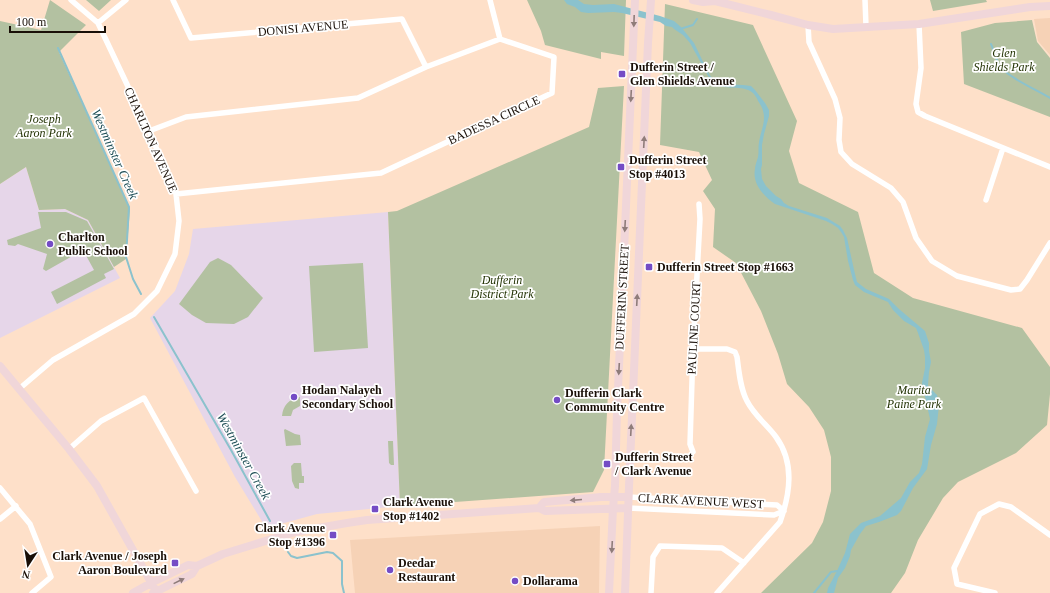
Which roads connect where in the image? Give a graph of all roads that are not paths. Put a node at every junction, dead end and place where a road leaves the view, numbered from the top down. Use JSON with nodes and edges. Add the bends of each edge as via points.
{"nodes":[{"id":1,"x":71,"y":0,"type":"edge"},
{"id":2,"x":126,"y":0,"type":"edge"},
{"id":3,"x":173,"y":0,"type":"edge"},
{"id":4,"x":490,"y":0,"type":"edge"},
{"id":5,"x":635,"y":0,"type":"edge"},
{"id":6,"x":693,"y":0,"type":"edge"},
{"id":7,"x":714,"y":0,"type":"edge"},
{"id":8,"x":864,"y":0,"type":"edge"},
{"id":9,"x":651,"y":1,"type":"edge"},
{"id":10,"x":1029,"y":4,"type":"edge"},
{"id":11,"x":1050,"y":6,"type":"edge"},
{"id":12,"x":98,"y":23,"type":"junction"},
{"id":13,"x":919,"y":24,"type":"junction"},
{"id":14,"x":808,"y":25,"type":"junction"},
{"id":15,"x":866,"y":26,"type":"junction"},
{"id":16,"x":500,"y":39,"type":"junction"},
{"id":17,"x":426,"y":67,"type":"junction"},
{"id":18,"x":149,"y":131,"type":"junction"},
{"id":19,"x":1003,"y":148,"type":"junction"},
{"id":20,"x":1050,"y":167,"type":"edge"},
{"id":21,"x":176,"y":194,"type":"junction"},
{"id":22,"x":986,"y":200,"type":"dead end"},
{"id":23,"x":699,"y":204,"type":"dead end"},
{"id":24,"x":1050,"y":243,"type":"edge"},
{"id":25,"x":693,"y":349,"type":"junction"},
{"id":26,"x":0,"y":366,"type":"edge"},
{"id":27,"x":19,"y":388,"type":"junction"},
{"id":28,"x":69,"y":449,"type":"junction"},
{"id":29,"x":694,"y":452,"type":"dead end"},
{"id":30,"x":0,"y":488,"type":"edge"},
{"id":31,"x":196,"y":491,"type":"dead end"},
{"id":32,"x":614,"y":497,"type":"junction"},
{"id":33,"x":628,"y":497,"type":"junction"},
{"id":34,"x":16,"y":506,"type":"junction"},
{"id":35,"x":539,"y":508,"type":"junction"},
{"id":36,"x":613,"y":508,"type":"junction"},
{"id":37,"x":628,"y":508,"type":"junction"},
{"id":38,"x":784,"y":511,"type":"junction"},
{"id":39,"x":0,"y":519,"type":"edge"},
{"id":40,"x":1050,"y":535,"type":"edge"},
{"id":41,"x":744,"y":563,"type":"junction"},
{"id":42,"x":197,"y":566,"type":"junction"},
{"id":43,"x":152,"y":583,"type":"junction"},
{"id":44,"x":155,"y":592,"type":"edge"},
{"id":45,"x":32,"y":593,"type":"edge"},
{"id":46,"x":133,"y":593,"type":"edge"},
{"id":47,"x":609,"y":593,"type":"edge"},
{"id":48,"x":625,"y":593,"type":"edge"},
{"id":49,"x":651,"y":593,"type":"edge"},
{"id":50,"x":717,"y":593,"type":"edge"},
{"id":51,"x":995,"y":593,"type":"edge"}],
"edges":[{"from":1,"to":12,"type":"street","name":"CHARLTON AVENUE"},
{"from":2,"to":12,"type":"street"},
{"from":3,"to":17,"type":"street","name":"DONISI AVENUE","via":[[191,38],[402,19]]},
{"from":4,"to":16,"type":"street"},
{"from":5,"to":32,"type":"street","name":"DUFFERIN STREET","one_way":true},
{"from":6,"to":7,"type":"street"},
{"from":7,"to":14,"type":"street"},
{"from":8,"to":15,"type":"street"},
{"from":33,"to":9,"type":"street","name":"DUFFERIN STREET","one_way":true},
{"from":10,"to":11,"type":"street"},
{"from":10,"to":13,"type":"street"},
{"from":12,"to":18,"type":"street","name":"CHARLTON AVENUE"},
{"from":13,"to":15,"type":"street"},
{"from":13,"to":19,"type":"street","via":[[921,68],[916,104],[918,112]]},
{"from":14,"to":15,"type":"street","via":[[833,29]]},
{"from":14,"to":24,"type":"street","via":[[809,42],[835,99],[840,118],[841,152],[852,164],[891,188],[902,202],[916,238],[932,262],[957,276],[1011,290],[1020,289]]},
{"from":16,"to":17,"type":"street"},
{"from":16,"to":21,"type":"street","name":"BADESSA CIRCLE","via":[[554,57],[552,93],[381,173]]},
{"from":17,"to":18,"type":"street","via":[[358,98],[186,117]]},
{"from":18,"to":21,"type":"street","name":"CHARLTON AVENUE"},
{"from":19,"to":20,"type":"street"},
{"from":19,"to":22,"type":"street"},
{"from":21,"to":27,"type":"street","name":"CHARLTON AVENUE","via":[[179,221],[175,254],[157,291],[134,314],[54,360]]},
{"from":23,"to":25,"type":"street","name":"PAULINE COURT"},
{"from":25,"to":29,"type":"street","name":"PAULINE COURT","via":[[690,444]]},
{"from":25,"to":38,"type":"street","via":[[727,349],[735,352],[747,402],[776,437],[786,459],[789,489]]},
{"from":26,"to":27,"type":"street"},
{"from":27,"to":28,"type":"street"},
{"from":28,"to":31,"type":"street","via":[[101,421],[144,398]]},
{"from":28,"to":43,"type":"street","via":[[97,486]]},
{"from":30,"to":34,"type":"street"},
{"from":32,"to":33,"type":"street","name":"CLARK AVENUE WEST"},
{"from":32,"to":35,"type":"street","name":"CLARK AVENUE WEST","one_way":true,"via":[[544,502]]},
{"from":32,"to":36,"type":"street","name":"DUFFERIN STREET"},
{"from":33,"to":37,"type":"street","name":"DUFFERIN STREET"},
{"from":33,"to":38,"type":"street","name":"CLARK AVENUE WEST","via":[[777,505]]},
{"from":34,"to":39,"type":"street"},
{"from":34,"to":45,"type":"street","via":[[30,524],[51,577]]},
{"from":35,"to":36,"type":"street","name":"CLARK AVENUE WEST","via":[[545,512]]},
{"from":35,"to":42,"type":"street","name":"CLARK AVENUE WEST","via":[[348,523],[295,532],[223,554]]},
{"from":36,"to":37,"type":"street","name":"CLARK AVENUE WEST"},
{"from":36,"to":47,"type":"street","name":"DUFFERIN STREET","one_way":true},
{"from":37,"to":38,"type":"street","name":"CLARK AVENUE WEST","via":[[774,515]]},
{"from":37,"to":48,"type":"street","name":"DUFFERIN STREET"},
{"from":38,"to":41,"type":"street","via":[[780,522]]},
{"from":40,"to":51,"type":"street","via":[[1010,507],[999,504],[980,514],[954,568],[956,581],[957,584]]},
{"from":41,"to":49,"type":"street","via":[[722,548],[660,546],[653,557]]},
{"from":41,"to":50,"type":"street"},
{"from":42,"to":43,"type":"street","name":"CLARK AVENUE WEST","via":[[188,565]]},
{"from":44,"to":42,"type":"street","name":"CLARK AVENUE WEST","one_way":true,"via":[[192,574]]},
{"from":43,"to":44,"type":"street"},
{"from":43,"to":46,"type":"street","name":"CLARK AVENUE WEST"}]}
